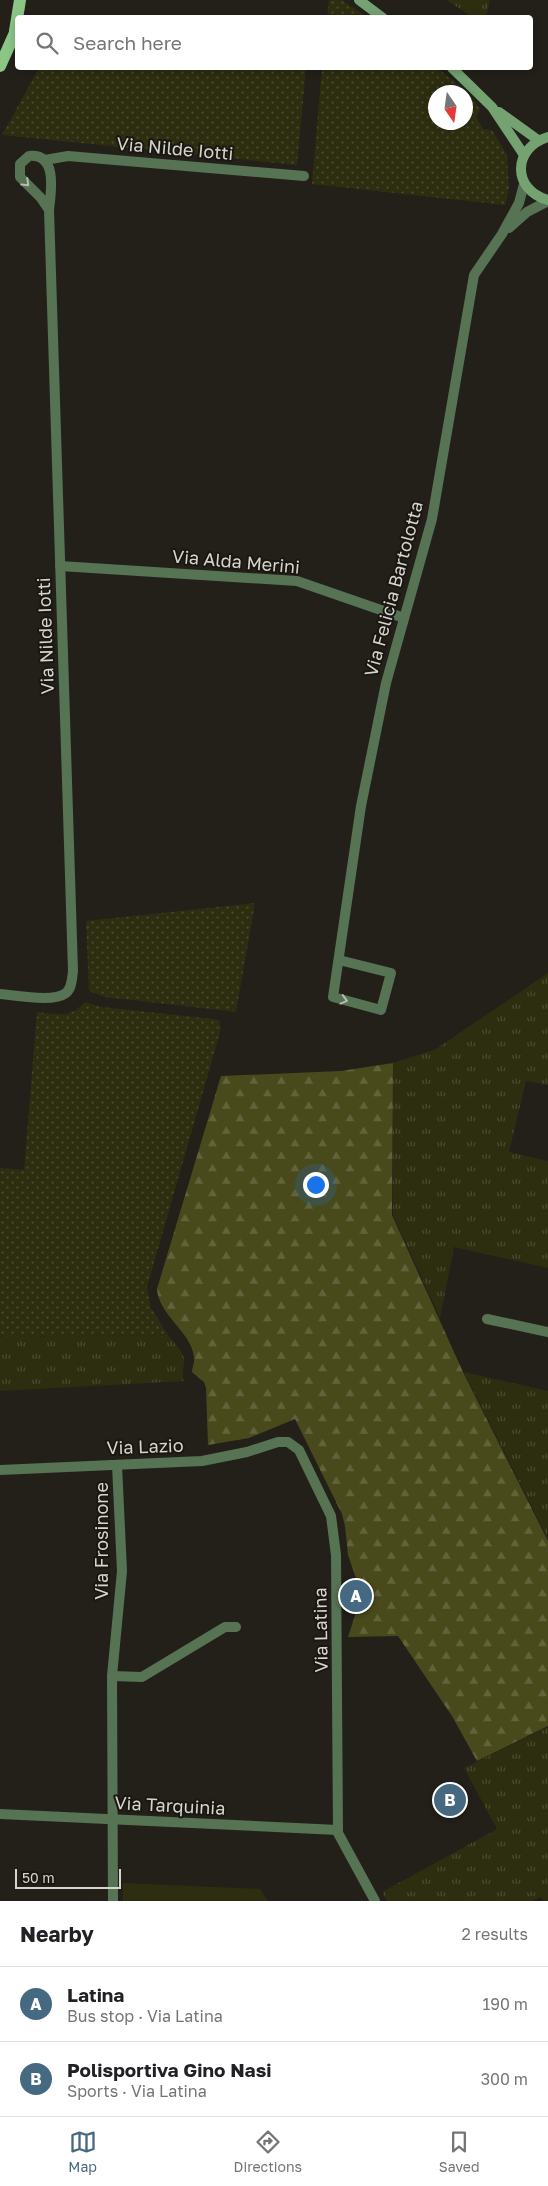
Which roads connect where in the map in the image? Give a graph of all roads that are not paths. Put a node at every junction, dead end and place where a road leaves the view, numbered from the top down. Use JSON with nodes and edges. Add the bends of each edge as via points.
{"nodes":[{"id":1,"x":20,"y":0,"type":"edge"},
{"id":2,"x":28,"y":0,"type":"edge"},
{"id":3,"x":359,"y":0,"type":"edge"},
{"id":4,"x":18,"y":15,"type":"edge"},
{"id":5,"x":22,"y":15,"type":"edge"},
{"id":6,"x":379,"y":15,"type":"edge"},
{"id":7,"x":15,"y":31,"type":"edge"},
{"id":8,"x":0,"y":66,"type":"edge"},
{"id":9,"x":454,"y":70,"type":"edge"},
{"id":10,"x":492,"y":106,"type":"junction"},
{"id":11,"x":543,"y":139,"type":"edge"},
{"id":12,"x":524,"y":155,"type":"junction"},
{"id":13,"x":45,"y":160,"type":"junction"},
{"id":14,"x":304,"y":176,"type":"dead end"},
{"id":15,"x":524,"y":184,"type":"junction"},
{"id":16,"x":548,"y":201,"type":"edge"},
{"id":17,"x":49,"y":210,"type":"junction"},
{"id":18,"x":502,"y":234,"type":"junction"},
{"id":19,"x":60,"y":566,"type":"junction"},
{"id":20,"x":404,"y":618,"type":"junction"},
{"id":21,"x":338,"y":960,"type":"junction"},
{"id":22,"x":0,"y":994,"type":"edge"},
{"id":23,"x":487,"y":1319,"type":"dead end"},
{"id":24,"x":548,"y":1332,"type":"edge"},
{"id":25,"x":288,"y":1442,"type":"joint"},
{"id":26,"x":117,"y":1465,"type":"junction"},
{"id":27,"x":0,"y":1470,"type":"edge"},
{"id":28,"x":236,"y":1627,"type":"dead end"},
{"id":29,"x":112,"y":1676,"type":"junction"},
{"id":30,"x":0,"y":1814,"type":"edge"},
{"id":31,"x":111,"y":1819,"type":"junction"},
{"id":32,"x":338,"y":1830,"type":"junction"},
{"id":33,"x":112,"y":1901,"type":"edge"},
{"id":34,"x":375,"y":1901,"type":"edge"}],
"edges":[{"from":1,"to":4,"type":"main road"},
{"from":2,"to":5,"type":"main road"},
{"from":3,"to":6,"type":"street"},
{"from":7,"to":8,"type":"main road"},
{"from":9,"to":10,"type":"street"},
{"from":10,"to":11,"type":"street"},
{"from":10,"to":12,"type":"street"},
{"from":11,"to":12,"type":"street","via":[[530,146]]},
{"from":12,"to":15,"type":"street","via":[[521,164]]},
{"from":13,"to":14,"type":"street","name":"Via Nilde Iotti","via":[[68,156]]},
{"from":13,"to":17,"type":"street","name":"Via Nilde Iotti","via":[[51,176]]},
{"from":13,"to":17,"type":"street","name":"Via Nilde Iotti","one_way":true,"via":[[29,156],[20,164],[19,170],[24,182]]},
{"from":15,"to":16,"type":"street"},
{"from":15,"to":18,"type":"street","name":"Via Felicia Bartolotta","via":[[519,203]]},
{"from":16,"to":18,"type":"street","name":"Via Felicia Bartolotta","via":[[527,212]]},
{"from":17,"to":19,"type":"street","name":"Via Nilde Iotti"},
{"from":18,"to":20,"type":"street","name":"Via Felicia Bartolotta","via":[[474,275],[432,519]]},
{"from":19,"to":20,"type":"street","name":"Via Alda Merini","via":[[297,581]]},
{"from":19,"to":22,"type":"street","name":"Via Nilde Iotti","via":[[72,985],[68,992],[58,997]]},
{"from":20,"to":21,"type":"street","name":"Via Felicia Bartolotta","via":[[386,683],[360,806]]},
{"from":21,"to":21,"type":"street","name":"Via Felicia Bartolotta","one_way":true,"via":[[333,997],[381,1010],[390,973]]},
{"from":23,"to":24,"type":"street"},
{"from":25,"to":26,"type":"street","name":"Via Lazio","via":[[202,1461]]},
{"from":25,"to":32,"type":"street","name":"Via Latina","via":[[299,1450],[331,1516],[336,1555]]},
{"from":26,"to":27,"type":"street","name":"Via Lazio"},
{"from":26,"to":29,"type":"street","name":"Via Frosinone","via":[[122,1571]]},
{"from":28,"to":29,"type":"street","via":[[225,1627],[142,1677]]},
{"from":29,"to":31,"type":"street","name":"Via Frosinone"},
{"from":30,"to":31,"type":"street","name":"Via Tarquinia"},
{"from":31,"to":32,"type":"street","name":"Via Tarquinia"},
{"from":31,"to":33,"type":"street","name":"Via Frosinone"},
{"from":32,"to":34,"type":"street"}]}
